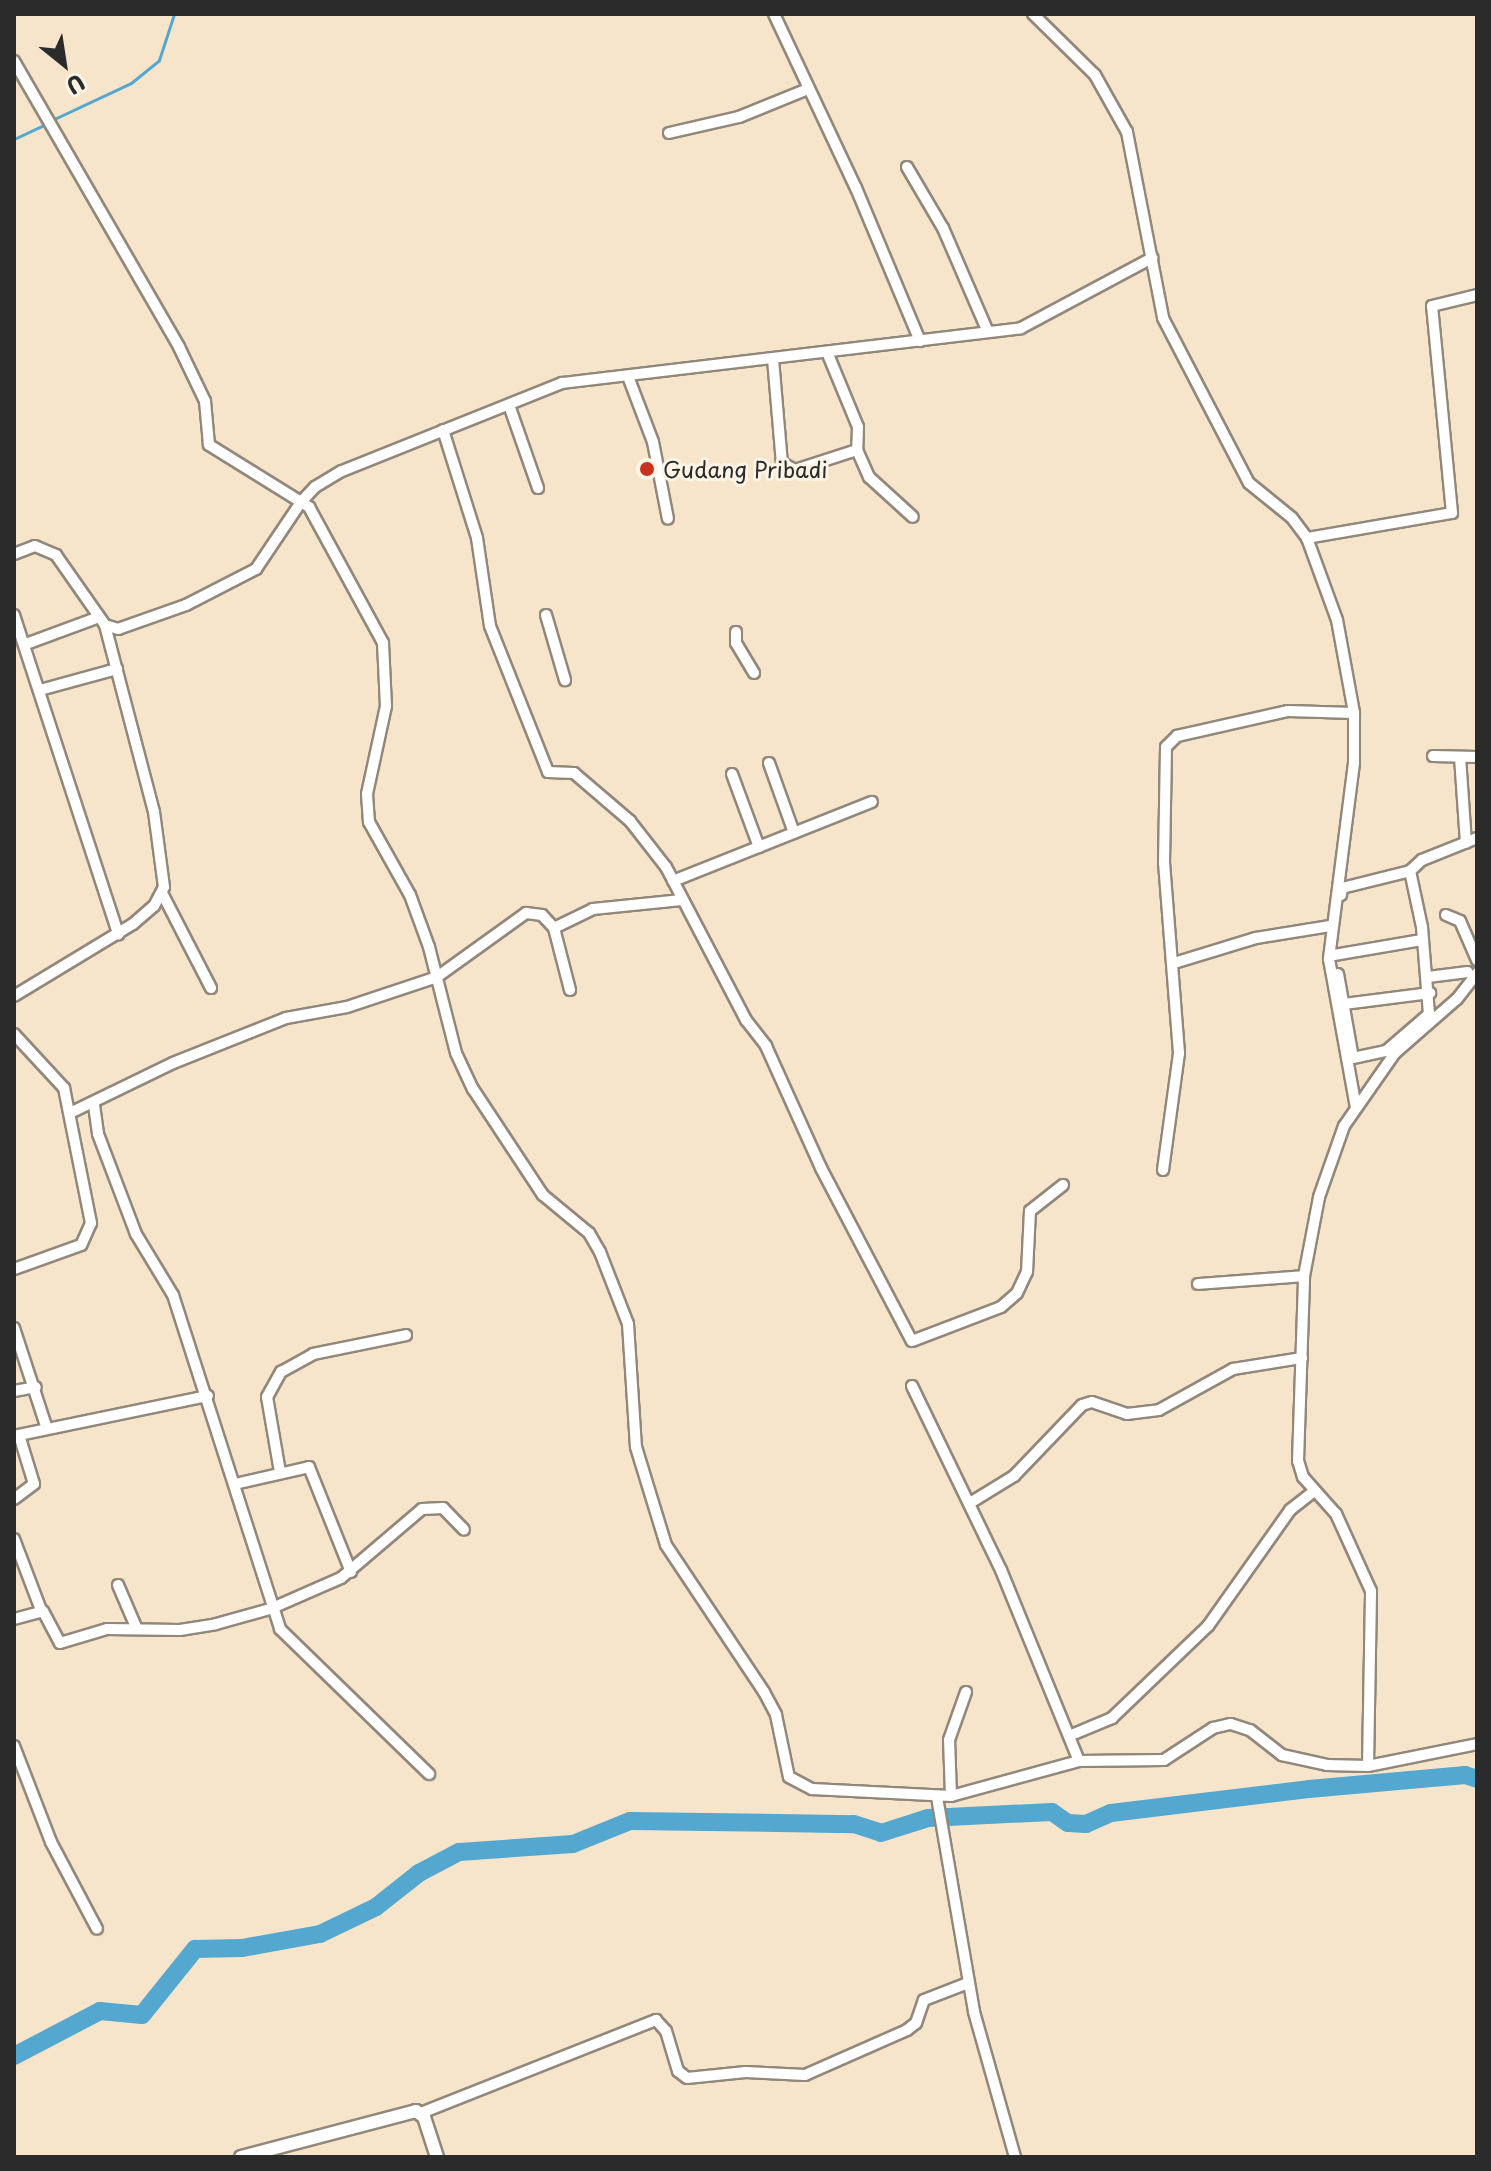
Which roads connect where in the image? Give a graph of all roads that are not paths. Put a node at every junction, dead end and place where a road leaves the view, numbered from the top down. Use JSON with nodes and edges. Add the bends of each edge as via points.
{"nodes":[{"id":1,"x":774,"y":14,"type":"edge"},
{"id":2,"x":1033,"y":14,"type":"edge"},
{"id":3,"x":14,"y":61,"type":"edge"},
{"id":4,"x":808,"y":89,"type":"junction"},
{"id":5,"x":669,"y":133,"type":"dead end"},
{"id":6,"x":907,"y":167,"type":"dead end"},
{"id":7,"x":1152,"y":258,"type":"junction"},
{"id":8,"x":1477,"y":295,"type":"edge"},
{"id":9,"x":988,"y":332,"type":"junction"},
{"id":10,"x":920,"y":341,"type":"junction"},
{"id":11,"x":827,"y":352,"type":"junction"},
{"id":12,"x":773,"y":359,"type":"junction"},
{"id":13,"x":629,"y":379,"type":"junction"},
{"id":14,"x":509,"y":405,"type":"junction"},
{"id":15,"x":443,"y":430,"type":"junction"},
{"id":16,"x":857,"y":450,"type":"junction"},
{"id":17,"x":538,"y":488,"type":"dead end"},
{"id":18,"x":301,"y":502,"type":"junction"},
{"id":19,"x":913,"y":517,"type":"dead end"},
{"id":20,"x":668,"y":519,"type":"dead end"},
{"id":21,"x":1307,"y":538,"type":"junction"},
{"id":22,"x":14,"y":554,"type":"edge"},
{"id":23,"x":14,"y":615,"type":"edge"},
{"id":24,"x":546,"y":615,"type":"dead end"},
{"id":25,"x":102,"y":621,"type":"junction"},
{"id":26,"x":736,"y":632,"type":"dead end"},
{"id":27,"x":26,"y":644,"type":"junction"},
{"id":28,"x":117,"y":669,"type":"junction"},
{"id":29,"x":754,"y":673,"type":"dead end"},
{"id":30,"x":565,"y":680,"type":"dead end"},
{"id":31,"x":40,"y":690,"type":"junction"},
{"id":32,"x":1354,"y":713,"type":"junction"},
{"id":33,"x":1433,"y":756,"type":"dead end"},
{"id":34,"x":1460,"y":757,"type":"junction"},
{"id":35,"x":1477,"y":757,"type":"edge"},
{"id":36,"x":769,"y":763,"type":"dead end"},
{"id":37,"x":732,"y":774,"type":"dead end"},
{"id":38,"x":872,"y":802,"type":"dead end"},
{"id":39,"x":794,"y":833,"type":"junction"},
{"id":40,"x":1472,"y":840,"type":"edge"},
{"id":41,"x":759,"y":847,"type":"junction"},
{"id":42,"x":1410,"y":871,"type":"junction"},
{"id":43,"x":673,"y":881,"type":"junction"},
{"id":44,"x":162,"y":893,"type":"junction"},
{"id":45,"x":682,"y":900,"type":"junction"},
{"id":46,"x":1446,"y":915,"type":"dead end"},
{"id":47,"x":1330,"y":926,"type":"junction"},
{"id":48,"x":554,"y":928,"type":"junction"},
{"id":49,"x":118,"y":934,"type":"junction"},
{"id":50,"x":1422,"y":940,"type":"junction"},
{"id":51,"x":1334,"y":955,"type":"junction"},
{"id":52,"x":1477,"y":960,"type":"edge"},
{"id":53,"x":1174,"y":963,"type":"junction"},
{"id":54,"x":1472,"y":972,"type":"edge"},
{"id":55,"x":437,"y":977,"type":"junction"},
{"id":56,"x":1428,"y":977,"type":"junction"},
{"id":57,"x":211,"y":988,"type":"dead end"},
{"id":58,"x":570,"y":990,"type":"dead end"},
{"id":59,"x":1430,"y":993,"type":"junction"},
{"id":60,"x":14,"y":996,"type":"edge"},
{"id":61,"x":1344,"y":1004,"type":"junction"},
{"id":62,"x":14,"y":1034,"type":"edge"},
{"id":63,"x":94,"y":1105,"type":"junction"},
{"id":64,"x":1356,"y":1108,"type":"junction"},
{"id":65,"x":70,"y":1113,"type":"junction"},
{"id":66,"x":1163,"y":1170,"type":"dead end"},
{"id":67,"x":1063,"y":1185,"type":"dead end"},
{"id":68,"x":14,"y":1269,"type":"edge"},
{"id":69,"x":1304,"y":1276,"type":"junction"},
{"id":70,"x":1198,"y":1284,"type":"dead end"},
{"id":71,"x":14,"y":1328,"type":"edge"},
{"id":72,"x":406,"y":1335,"type":"dead end"},
{"id":73,"x":1302,"y":1358,"type":"junction"},
{"id":74,"x":912,"y":1386,"type":"dead end"},
{"id":75,"x":36,"y":1387,"type":"junction"},
{"id":76,"x":14,"y":1391,"type":"edge"},
{"id":77,"x":208,"y":1396,"type":"junction"},
{"id":78,"x":47,"y":1429,"type":"junction"},
{"id":79,"x":16,"y":1435,"type":"edge"},
{"id":80,"x":280,"y":1472,"type":"junction"},
{"id":81,"x":235,"y":1484,"type":"junction"},
{"id":82,"x":1314,"y":1491,"type":"junction"},
{"id":83,"x":14,"y":1499,"type":"edge"},
{"id":84,"x":970,"y":1503,"type":"junction"},
{"id":85,"x":464,"y":1530,"type":"dead end"},
{"id":86,"x":14,"y":1539,"type":"edge"},
{"id":87,"x":351,"y":1572,"type":"junction"},
{"id":88,"x":118,"y":1585,"type":"dead end"},
{"id":89,"x":270,"y":1609,"type":"junction"},
{"id":90,"x":41,"y":1610,"type":"junction"},
{"id":91,"x":14,"y":1619,"type":"edge"},
{"id":92,"x":136,"y":1627,"type":"junction"},
{"id":93,"x":966,"y":1692,"type":"dead end"},
{"id":94,"x":1069,"y":1736,"type":"junction"},
{"id":95,"x":1477,"y":1744,"type":"edge"},
{"id":96,"x":14,"y":1746,"type":"edge"},
{"id":97,"x":1079,"y":1761,"type":"junction"},
{"id":98,"x":1368,"y":1766,"type":"junction"},
{"id":99,"x":429,"y":1774,"type":"dead end"},
{"id":100,"x":951,"y":1796,"type":"junction"},
{"id":101,"x":937,"y":1797,"type":"junction"},
{"id":102,"x":97,"y":1929,"type":"dead end"},
{"id":103,"x":968,"y":1983,"type":"junction"},
{"id":104,"x":421,"y":2113,"type":"junction"},
{"id":105,"x":241,"y":2157,"type":"edge"},
{"id":106,"x":437,"y":2157,"type":"edge"},
{"id":107,"x":1015,"y":2157,"type":"edge"}],
"edges":[{"from":1,"to":4,"type":"street"},
{"from":2,"to":7,"type":"street","via":[[1095,75],[1127,132]]},
{"from":3,"to":18,"type":"street","via":[[54,122],[193,375],[205,401],[209,445]]},
{"from":4,"to":5,"type":"street","via":[[739,117]]},
{"from":4,"to":10,"type":"street"},
{"from":6,"to":9,"type":"street","via":[[943,228]]},
{"from":7,"to":9,"type":"street","via":[[1041,319]]},
{"from":7,"to":21,"type":"street","via":[[1163,318],[1217,428],[1249,483],[1292,518]]},
{"from":8,"to":21,"type":"street","via":[[1432,306],[1452,513]]},
{"from":9,"to":10,"type":"street"},
{"from":10,"to":11,"type":"street"},
{"from":11,"to":12,"type":"street"},
{"from":11,"to":16,"type":"street","via":[[858,427]]},
{"from":12,"to":13,"type":"street"},
{"from":12,"to":16,"type":"street","via":[[782,463],[795,470]]},
{"from":13,"to":14,"type":"street","via":[[562,383]]},
{"from":13,"to":20,"type":"street","via":[[653,442]]},
{"from":14,"to":15,"type":"street"},
{"from":14,"to":17,"type":"street"},
{"from":15,"to":18,"type":"street","via":[[342,471]]},
{"from":15,"to":43,"type":"street","via":[[477,538],[490,626],[548,772],[574,773],[594,790],[647,841]]},
{"from":16,"to":19,"type":"street","via":[[869,477]]},
{"from":18,"to":25,"type":"street","via":[[265,561],[239,580],[118,629]]},
{"from":18,"to":55,"type":"street","via":[[335,550],[383,643],[386,706],[367,794],[369,822],[410,895]]},
{"from":21,"to":32,"type":"street","via":[[1337,620]]},
{"from":22,"to":25,"type":"street","via":[[35,546],[56,555]]},
{"from":23,"to":27,"type":"street"},
{"from":24,"to":30,"type":"street"},
{"from":25,"to":27,"type":"street"},
{"from":25,"to":28,"type":"street"},
{"from":26,"to":29,"type":"street","via":[[736,643]]},
{"from":27,"to":31,"type":"street"},
{"from":28,"to":31,"type":"street"},
{"from":28,"to":44,"type":"street","via":[[160,843]]},
{"from":31,"to":49,"type":"street"},
{"from":32,"to":47,"type":"street","via":[[1348,836]]},
{"from":32,"to":53,"type":"street","via":[[1288,711],[1170,741],[1164,863]]},
{"from":33,"to":34,"type":"street"},
{"from":34,"to":35,"type":"street"},
{"from":34,"to":40,"type":"street"},
{"from":36,"to":39,"type":"street"},
{"from":37,"to":41,"type":"street"},
{"from":38,"to":39,"type":"street"},
{"from":39,"to":41,"type":"street"},
{"from":40,"to":42,"type":"street","via":[[1422,860]]},
{"from":41,"to":43,"type":"street"},
{"from":42,"to":50,"type":"street"},
{"from":42,"to":51,"type":"street","via":[[1342,888]]},
{"from":43,"to":45,"type":"street"},
{"from":44,"to":49,"type":"street","via":[[148,912]]},
{"from":44,"to":57,"type":"street"},
{"from":45,"to":48,"type":"street","via":[[593,909]]},
{"from":45,"to":67,"type":"street","via":[[746,1020],[766,1046],[821,1168],[912,1341],[1001,1307],[1017,1293],[1027,1272],[1030,1211]]},
{"from":46,"to":52,"type":"street","via":[[1460,921]]},
{"from":47,"to":53,"type":"street","via":[[1256,938]]},
{"from":47,"to":64,"type":"street","via":[[1329,959]]},
{"from":48,"to":55,"type":"street","via":[[542,915],[519,916]]},
{"from":48,"to":58,"type":"street"},
{"from":49,"to":60,"type":"street"},
{"from":50,"to":51,"type":"street"},
{"from":50,"to":56,"type":"street"},
{"from":51,"to":61,"type":"street"},
{"from":53,"to":66,"type":"street","via":[[1179,1053]]},
{"from":54,"to":56,"type":"street"},
{"from":54,"to":64,"type":"street","via":[[1457,999],[1412,1034]]},
{"from":55,"to":63,"type":"street","via":[[347,1007],[286,1018],[173,1063]]},
{"from":55,"to":101,"type":"street","via":[[456,1053],[473,1089],[543,1195],[589,1233],[600,1252],[628,1324],[636,1447],[666,1545],[764,1692],[776,1715],[789,1777],[812,1789]]},
{"from":56,"to":59,"type":"street"},
{"from":59,"to":61,"type":"street"},
{"from":59,"to":61,"type":"street","via":[[1429,1014],[1386,1051],[1353,1058]]},
{"from":62,"to":65,"type":"street","via":[[55,1074]]},
{"from":63,"to":65,"type":"street"},
{"from":63,"to":77,"type":"street","via":[[116,1184],[147,1258],[169,1284]]},
{"from":64,"to":69,"type":"street","via":[[1319,1197]]},
{"from":65,"to":68,"type":"street","via":[[90,1234],[81,1245]]},
{"from":69,"to":70,"type":"street"},
{"from":69,"to":73,"type":"street"},
{"from":71,"to":75,"type":"street"},
{"from":72,"to":80,"type":"street","via":[[313,1354],[281,1372],[267,1397]]},
{"from":73,"to":82,"type":"street","via":[[1298,1461]]},
{"from":73,"to":84,"type":"street","via":[[1233,1369],[1159,1410],[1127,1414],[1092,1402],[1082,1405],[1005,1484]]},
{"from":74,"to":84,"type":"street"},
{"from":75,"to":76,"type":"street"},
{"from":75,"to":78,"type":"street"},
{"from":77,"to":78,"type":"street"},
{"from":77,"to":81,"type":"street"},
{"from":78,"to":79,"type":"street"},
{"from":79,"to":83,"type":"street","via":[[34,1484]]},
{"from":80,"to":81,"type":"street"},
{"from":80,"to":87,"type":"street","via":[[311,1469]]},
{"from":81,"to":89,"type":"street"},
{"from":82,"to":94,"type":"street","via":[[1290,1510],[1208,1626],[1112,1718]]},
{"from":82,"to":98,"type":"street","via":[[1336,1514],[1371,1591]]},
{"from":84,"to":94,"type":"street"},
{"from":85,"to":87,"type":"street","via":[[443,1508],[422,1509]]},
{"from":86,"to":90,"type":"street","via":[[39,1593]]},
{"from":87,"to":89,"type":"street"},
{"from":88,"to":92,"type":"street"},
{"from":89,"to":92,"type":"street","via":[[180,1630]]},
{"from":89,"to":99,"type":"street","via":[[288,1641]]},
{"from":90,"to":91,"type":"street"},
{"from":90,"to":92,"type":"street","via":[[60,1643],[107,1629]]},
{"from":93,"to":100,"type":"street","via":[[949,1740]]},
{"from":94,"to":97,"type":"street"},
{"from":95,"to":98,"type":"street"},
{"from":96,"to":102,"type":"street","via":[[51,1842]]},
{"from":97,"to":98,"type":"street","via":[[1164,1760],[1213,1728],[1231,1724],[1250,1730],[1282,1755],[1327,1765]]},
{"from":97,"to":100,"type":"street"},
{"from":100,"to":101,"type":"street"},
{"from":101,"to":103,"type":"street"},
{"from":103,"to":104,"type":"street","via":[[924,2000],[912,2027],[805,2075],[746,2072],[687,2078],[678,2071],[666,2031],[656,2020]]},
{"from":103,"to":107,"type":"street"},
{"from":104,"to":105,"type":"street"},
{"from":104,"to":106,"type":"street"}]}
